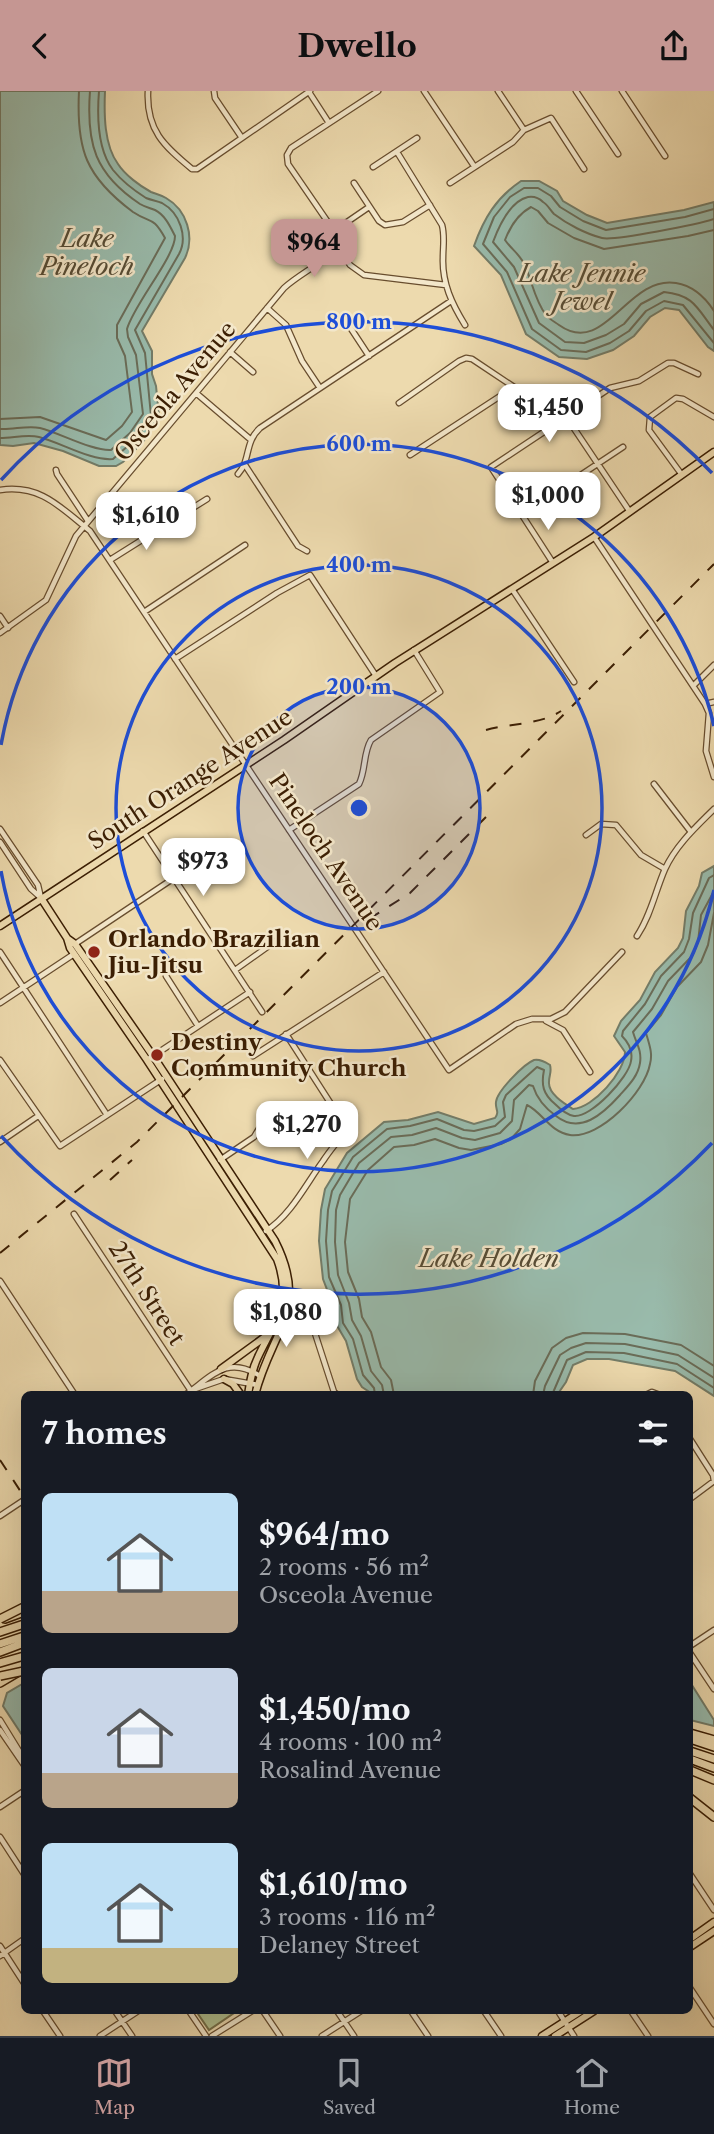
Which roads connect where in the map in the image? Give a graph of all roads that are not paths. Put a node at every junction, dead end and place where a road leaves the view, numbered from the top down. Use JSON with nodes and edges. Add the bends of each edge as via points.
{"nodes":[{"id":1,"x":148,"y":91,"type":"edge"},
{"id":2,"x":214,"y":91,"type":"edge"},
{"id":3,"x":378,"y":91,"type":"edge"},
{"id":4,"x":424,"y":91,"type":"edge"},
{"id":5,"x":498,"y":91,"type":"edge"},
{"id":6,"x":576,"y":91,"type":"edge"},
{"id":7,"x":622,"y":91,"type":"edge"},
{"id":8,"x":309,"y":92,"type":"edge"},
{"id":9,"x":330,"y":124,"type":"junction"},
{"id":10,"x":524,"y":130,"type":"junction"},
{"id":11,"x":242,"y":138,"type":"junction"},
{"id":12,"x":417,"y":138,"type":"dead end"},
{"id":13,"x":397,"y":152,"type":"junction"},
{"id":14,"x":618,"y":154,"type":"dead end"},
{"id":15,"x":665,"y":156,"type":"dead end"},
{"id":16,"x":474,"y":166,"type":"junction"},
{"id":17,"x":373,"y":167,"type":"dead end"},
{"id":18,"x":584,"y":169,"type":"dead end"},
{"id":19,"x":354,"y":183,"type":"dead end"},
{"id":20,"x":450,"y":183,"type":"dead end"},
{"id":21,"x":430,"y":205,"type":"junction"},
{"id":22,"x":369,"y":207,"type":"junction"},
{"id":23,"x":334,"y":230,"type":"junction"},
{"id":24,"x":338,"y":246,"type":"junction"},
{"id":25,"x":446,"y":285,"type":"junction"},
{"id":26,"x":451,"y":301,"type":"junction"},
{"id":27,"x":267,"y":308,"type":"junction"},
{"id":28,"x":346,"y":321,"type":"dead end"},
{"id":29,"x":465,"y":325,"type":"dead end"},
{"id":30,"x":230,"y":352,"type":"junction"},
{"id":31,"x":369,"y":356,"type":"junction"},
{"id":32,"x":253,"y":372,"type":"dead end"},
{"id":33,"x":698,"y":374,"type":"dead end"},
{"id":34,"x":514,"y":387,"type":"junction"},
{"id":35,"x":320,"y":388,"type":"junction"},
{"id":36,"x":196,"y":393,"type":"junction"},
{"id":37,"x":399,"y":403,"type":"dead end"},
{"id":38,"x":567,"y":417,"type":"junction"},
{"id":39,"x":714,"y":417,"type":"edge"},
{"id":40,"x":250,"y":439,"type":"junction"},
{"id":41,"x":623,"y":447,"type":"dead end"},
{"id":42,"x":714,"y":452,"type":"edge"},
{"id":43,"x":410,"y":455,"type":"dead end"},
{"id":44,"x":245,"y":464,"type":"junction"},
{"id":45,"x":597,"y":464,"type":"junction"},
{"id":46,"x":56,"y":470,"type":"dead end"},
{"id":47,"x":238,"y":474,"type":"dead end"},
{"id":48,"x":682,"y":475,"type":"junction"},
{"id":49,"x":0,"y":491,"type":"edge"},
{"id":50,"x":207,"y":499,"type":"dead end"},
{"id":51,"x":630,"y":512,"type":"junction"},
{"id":52,"x":522,"y":514,"type":"junction"},
{"id":53,"x":88,"y":521,"type":"junction"},
{"id":54,"x":84,"y":526,"type":"junction"},
{"id":55,"x":594,"y":537,"type":"junction"},
{"id":56,"x":245,"y":545,"type":"dead end"},
{"id":57,"x":307,"y":551,"type":"dead end"},
{"id":58,"x":110,"y":560,"type":"junction"},
{"id":59,"x":553,"y":563,"type":"junction"},
{"id":60,"x":512,"y":589,"type":"junction"},
{"id":61,"x":144,"y":612,"type":"junction"},
{"id":62,"x":0,"y":616,"type":"edge"},
{"id":63,"x":8,"y":628,"type":"junction"},
{"id":64,"x":0,"y":633,"type":"edge"},
{"id":65,"x":414,"y":650,"type":"junction"},
{"id":66,"x":175,"y":659,"type":"junction"},
{"id":67,"x":714,"y":665,"type":"edge"},
{"id":68,"x":376,"y":676,"type":"junction"},
{"id":69,"x":574,"y":682,"type":"dead end"},
{"id":70,"x":694,"y":685,"type":"junction"},
{"id":71,"x":714,"y":702,"type":"edge"},
{"id":72,"x":705,"y":704,"type":"junction"},
{"id":73,"x":246,"y":765,"type":"junction"},
{"id":74,"x":714,"y":777,"type":"edge"},
{"id":75,"x":654,"y":784,"type":"dead end"},
{"id":76,"x":714,"y":809,"type":"edge"},
{"id":77,"x":0,"y":828,"type":"edge"},
{"id":78,"x":289,"y":830,"type":"junction"},
{"id":79,"x":143,"y":831,"type":"junction"},
{"id":80,"x":691,"y":832,"type":"junction"},
{"id":81,"x":586,"y":835,"type":"dead end"},
{"id":82,"x":0,"y":842,"type":"edge"},
{"id":83,"x":2,"y":851,"type":"edge"},
{"id":84,"x":665,"y":869,"type":"junction"},
{"id":85,"x":174,"y":878,"type":"junction"},
{"id":86,"x":41,"y":898,"type":"junction"},
{"id":87,"x":0,"y":926,"type":"edge"},
{"id":88,"x":638,"y":936,"type":"dead end"},
{"id":89,"x":280,"y":937,"type":"dead end"},
{"id":90,"x":67,"y":938,"type":"junction"},
{"id":91,"x":75,"y":944,"type":"junction"},
{"id":92,"x":0,"y":952,"type":"edge"},
{"id":93,"x":622,"y":952,"type":"dead end"},
{"id":94,"x":74,"y":954,"type":"junction"},
{"id":95,"x":83,"y":956,"type":"junction"},
{"id":96,"x":234,"y":969,"type":"junction"},
{"id":97,"x":384,"y":972,"type":"junction"},
{"id":98,"x":166,"y":976,"type":"dead end"},
{"id":99,"x":23,"y":988,"type":"junction"},
{"id":100,"x":250,"y":992,"type":"junction"},
{"id":101,"x":109,"y":998,"type":"junction"},
{"id":102,"x":0,"y":1003,"type":"edge"},
{"id":103,"x":262,"y":1012,"type":"dead end"},
{"id":104,"x":565,"y":1012,"type":"junction"},
{"id":105,"x":545,"y":1020,"type":"junction"},
{"id":106,"x":198,"y":1026,"type":"junction"},
{"id":107,"x":563,"y":1030,"type":"junction"},
{"id":108,"x":286,"y":1034,"type":"junction"},
{"id":109,"x":253,"y":1056,"type":"dead end"},
{"id":110,"x":150,"y":1058,"type":"junction"},
{"id":111,"x":0,"y":1061,"type":"edge"},
{"id":112,"x":590,"y":1072,"type":"dead end"},
{"id":113,"x":163,"y":1078,"type":"junction"},
{"id":114,"x":108,"y":1115,"type":"junction"},
{"id":115,"x":38,"y":1116,"type":"junction"},
{"id":116,"x":263,"y":1122,"type":"dead end"},
{"id":117,"x":0,"y":1142,"type":"edge"},
{"id":118,"x":218,"y":1161,"type":"junction"},
{"id":119,"x":74,"y":1214,"type":"dead end"},
{"id":120,"x":256,"y":1228,"type":"junction"},
{"id":121,"x":267,"y":1231,"type":"junction"},
{"id":122,"x":0,"y":1281,"type":"edge"},
{"id":123,"x":283,"y":1313,"type":"junction"},
{"id":124,"x":273,"y":1330,"type":"junction"},
{"id":125,"x":221,"y":1369,"type":"junction"},
{"id":126,"x":253,"y":1371,"type":"junction"},
{"id":127,"x":260,"y":1375,"type":"junction"},
{"id":128,"x":224,"y":1379,"type":"junction"},
{"id":129,"x":254,"y":1384,"type":"junction"},
{"id":130,"x":72,"y":1391,"type":"edge"},
{"id":131,"x":191,"y":1391,"type":"junction"},
{"id":132,"x":238,"y":1391,"type":"edge"},
{"id":133,"x":250,"y":1391,"type":"edge"},
{"id":134,"x":255,"y":1391,"type":"edge"},
{"id":135,"x":333,"y":1391,"type":"edge"},
{"id":136,"x":693,"y":1444,"type":"edge"},
{"id":137,"x":693,"y":1497,"type":"edge"},
{"id":138,"x":21,"y":1502,"type":"edge"},
{"id":139,"x":0,"y":1516,"type":"edge"},
{"id":140,"x":21,"y":1611,"type":"edge"},
{"id":141,"x":0,"y":1619,"type":"edge"},
{"id":142,"x":21,"y":1625,"type":"edge"},
{"id":143,"x":714,"y":1630,"type":"edge"},
{"id":144,"x":0,"y":1632,"type":"edge"},
{"id":145,"x":21,"y":1637,"type":"edge"},
{"id":146,"x":0,"y":1644,"type":"edge"},
{"id":147,"x":21,"y":1644,"type":"edge"},
{"id":148,"x":693,"y":1644,"type":"edge"},
{"id":149,"x":0,"y":1652,"type":"edge"},
{"id":150,"x":21,"y":1656,"type":"edge"},
{"id":151,"x":693,"y":1658,"type":"edge"},
{"id":152,"x":0,"y":1663,"type":"edge"},
{"id":153,"x":21,"y":1671,"type":"edge"},
{"id":154,"x":2,"y":1680,"type":"edge"},
{"id":155,"x":714,"y":1689,"type":"edge"},
{"id":156,"x":0,"y":1720,"type":"edge"},
{"id":157,"x":0,"y":1730,"type":"edge"},
{"id":158,"x":693,"y":1734,"type":"edge"},
{"id":159,"x":693,"y":1740,"type":"edge"},
{"id":160,"x":714,"y":1740,"type":"edge"},
{"id":161,"x":714,"y":1747,"type":"edge"},
{"id":162,"x":693,"y":1752,"type":"edge"},
{"id":163,"x":21,"y":1757,"type":"edge"},
{"id":164,"x":21,"y":1758,"type":"edge"},
{"id":165,"x":714,"y":1759,"type":"edge"},
{"id":166,"x":693,"y":1760,"type":"edge"},
{"id":167,"x":714,"y":1768,"type":"edge"},
{"id":168,"x":693,"y":1771,"type":"edge"},
{"id":169,"x":714,"y":1780,"type":"edge"},
{"id":170,"x":21,"y":1793,"type":"edge"},
{"id":171,"x":693,"y":1800,"type":"edge"},
{"id":172,"x":0,"y":1807,"type":"edge"},
{"id":173,"x":714,"y":1817,"type":"edge"},
{"id":174,"x":0,"y":1837,"type":"edge"},
{"id":175,"x":21,"y":1869,"type":"edge"},
{"id":176,"x":693,"y":1878,"type":"edge"},
{"id":177,"x":714,"y":1910,"type":"edge"},
{"id":178,"x":714,"y":1922,"type":"edge"},
{"id":179,"x":714,"y":1931,"type":"edge"},
{"id":180,"x":693,"y":1936,"type":"edge"},
{"id":181,"x":21,"y":1942,"type":"edge"},
{"id":182,"x":693,"y":1945,"type":"edge"},
{"id":183,"x":0,"y":1946,"type":"edge"},
{"id":184,"x":2,"y":1954,"type":"edge"},
{"id":185,"x":21,"y":1979,"type":"edge"},
{"id":186,"x":693,"y":1992,"type":"edge"},
{"id":187,"x":45,"y":2014,"type":"edge"},
{"id":188,"x":117,"y":2014,"type":"edge"},
{"id":189,"x":133,"y":2014,"type":"edge"},
{"id":190,"x":191,"y":2014,"type":"edge"},
{"id":191,"x":247,"y":2014,"type":"edge"},
{"id":192,"x":265,"y":2014,"type":"edge"},
{"id":193,"x":339,"y":2014,"type":"edge"},
{"id":194,"x":356,"y":2014,"type":"edge"},
{"id":195,"x":413,"y":2014,"type":"edge"},
{"id":196,"x":486,"y":2014,"type":"edge"},
{"id":197,"x":560,"y":2014,"type":"edge"},
{"id":198,"x":577,"y":2014,"type":"edge"},
{"id":199,"x":588,"y":2014,"type":"edge"},
{"id":200,"x":633,"y":2014,"type":"edge"},
{"id":201,"x":122,"y":2021,"type":"junction"},
{"id":202,"x":344,"y":2022,"type":"junction"},
{"id":203,"x":566,"y":2024,"type":"junction"},
{"id":204,"x":714,"y":2024,"type":"edge"},
{"id":205,"x":60,"y":2036,"type":"edge"},
{"id":206,"x":100,"y":2036,"type":"edge"},
{"id":207,"x":132,"y":2036,"type":"edge"},
{"id":208,"x":206,"y":2036,"type":"edge"},
{"id":209,"x":212,"y":2036,"type":"edge"},
{"id":210,"x":280,"y":2036,"type":"edge"},
{"id":211,"x":322,"y":2036,"type":"edge"},
{"id":212,"x":354,"y":2036,"type":"edge"},
{"id":213,"x":428,"y":2036,"type":"edge"},
{"id":214,"x":501,"y":2036,"type":"edge"},
{"id":215,"x":542,"y":2036,"type":"edge"},
{"id":216,"x":555,"y":2036,"type":"edge"},
{"id":217,"x":574,"y":2036,"type":"edge"},
{"id":218,"x":648,"y":2036,"type":"edge"}],
"edges":[{"from":1,"to":11,"type":"street","via":[[148,113],[163,144],[192,169],[203,167]]},
{"from":2,"to":11,"type":"street"},
{"from":3,"to":9,"type":"street"},
{"from":4,"to":16,"type":"street"},
{"from":5,"to":10,"type":"street"},
{"from":6,"to":14,"type":"street"},
{"from":7,"to":15,"type":"street"},
{"from":8,"to":9,"type":"street"},
{"from":8,"to":11,"type":"street"},
{"from":9,"to":23,"type":"street","via":[[287,155],[290,168]]},
{"from":10,"to":16,"type":"street"},
{"from":10,"to":18,"type":"street","via":[[551,118]]},
{"from":12,"to":13,"type":"street"},
{"from":13,"to":17,"type":"street"},
{"from":13,"to":21,"type":"street"},
{"from":16,"to":20,"type":"street"},
{"from":19,"to":22,"type":"street"},
{"from":21,"to":22,"type":"street","via":[[403,222],[385,225]]},
{"from":21,"to":25,"type":"street","via":[[444,233]]},
{"from":22,"to":23,"type":"street"},
{"from":23,"to":24,"type":"street"},
{"from":24,"to":25,"type":"street","via":[[353,269],[365,275]]},
{"from":24,"to":27,"type":"street","name":"Osceola Avenue","via":[[292,281]]},
{"from":25,"to":26,"type":"street"},
{"from":26,"to":29,"type":"street"},
{"from":26,"to":31,"type":"street"},
{"from":27,"to":30,"type":"street","name":"Osceola Avenue"},
{"from":27,"to":35,"type":"street","via":[[286,325]]},
{"from":28,"to":31,"type":"street"},
{"from":30,"to":32,"type":"street"},
{"from":30,"to":36,"type":"street","name":"Osceola Avenue"},
{"from":31,"to":35,"type":"street"},
{"from":33,"to":38,"type":"street","via":[[668,363],[639,381],[610,388]]},
{"from":34,"to":37,"type":"street","via":[[469,358]]},
{"from":34,"to":38,"type":"street","via":[[554,404]]},
{"from":34,"to":43,"type":"street"},
{"from":35,"to":40,"type":"street"},
{"from":36,"to":40,"type":"street"},
{"from":36,"to":53,"type":"street","name":"Osceola Avenue"},
{"from":38,"to":45,"type":"street"},
{"from":38,"to":52,"type":"street","via":[[491,467]]},
{"from":39,"to":48,"type":"street","via":[[680,398],[670,400],[650,417],[649,430]]},
{"from":40,"to":44,"type":"street"},
{"from":41,"to":45,"type":"street"},
{"from":42,"to":48,"type":"main road","name":"South Orange Avenue"},
{"from":44,"to":47,"type":"street"},
{"from":44,"to":57,"type":"street","via":[[298,546]]},
{"from":45,"to":51,"type":"street"},
{"from":45,"to":52,"type":"street"},
{"from":46,"to":53,"type":"street"},
{"from":48,"to":51,"type":"main road","name":"South Orange Avenue"},
{"from":49,"to":54,"type":"street","name":"Pineloch Avenue","via":[[44,495]]},
{"from":50,"to":58,"type":"street"},
{"from":51,"to":55,"type":"main road","name":"South Orange Avenue"},
{"from":52,"to":59,"type":"street"},
{"from":53,"to":54,"type":"street","name":"Osceola Avenue"},
{"from":54,"to":58,"type":"street","name":"Pineloch Avenue"},
{"from":54,"to":63,"type":"street","name":"Osceola Avenue","via":[[71,543],[47,598]]},
{"from":55,"to":59,"type":"main road","name":"South Orange Avenue"},
{"from":55,"to":70,"type":"street"},
{"from":56,"to":61,"type":"street"},
{"from":58,"to":61,"type":"street","name":"Pineloch Avenue"},
{"from":59,"to":60,"type":"main road","name":"South Orange Avenue"},
{"from":60,"to":65,"type":"main road","name":"South Orange Avenue"},
{"from":60,"to":69,"type":"street"},
{"from":61,"to":66,"type":"street","name":"Pineloch Avenue"},
{"from":62,"to":63,"type":"street"},
{"from":63,"to":64,"type":"street"},
{"from":65,"to":68,"type":"main road","name":"South Orange Avenue"},
{"from":65,"to":78,"type":"street","via":[[440,692],[371,740],[359,784]]},
{"from":66,"to":68,"type":"street","via":[[310,575]]},
{"from":66,"to":73,"type":"street","name":"Pineloch Avenue"},
{"from":67,"to":70,"type":"street"},
{"from":68,"to":73,"type":"main road","name":"South Orange Avenue"},
{"from":70,"to":72,"type":"street"},
{"from":71,"to":72,"type":"street"},
{"from":72,"to":74,"type":"street","via":[[709,713],[706,751]]},
{"from":73,"to":78,"type":"street","name":"Pineloch Avenue"},
{"from":73,"to":79,"type":"main road","name":"South Orange Avenue"},
{"from":75,"to":80,"type":"street"},
{"from":76,"to":80,"type":"street"},
{"from":77,"to":86,"type":"street","via":[[38,885]]},
{"from":78,"to":97,"type":"street","name":"Pineloch Avenue"},
{"from":79,"to":85,"type":"street"},
{"from":79,"to":86,"type":"main road","name":"South Orange Avenue"},
{"from":80,"to":84,"type":"street"},
{"from":81,"to":84,"type":"street","via":[[601,824],[617,825],[641,855]]},
{"from":82,"to":83,"type":"street"},
{"from":83,"to":86,"type":"street"},
{"from":84,"to":88,"type":"street"},
{"from":85,"to":91,"type":"street"},
{"from":85,"to":96,"type":"street"},
{"from":86,"to":87,"type":"main road","name":"South Orange Avenue"},
{"from":86,"to":90,"type":"main road"},
{"from":89,"to":96,"type":"street"},
{"from":90,"to":91,"type":"main road"},
{"from":90,"to":94,"type":"main road"},
{"from":91,"to":95,"type":"main road"},
{"from":92,"to":99,"type":"street"},
{"from":93,"to":104,"type":"street"},
{"from":94,"to":95,"type":"main road"},
{"from":94,"to":99,"type":"street"},
{"from":94,"to":101,"type":"main road"},
{"from":95,"to":101,"type":"main road"},
{"from":96,"to":100,"type":"street"},
{"from":97,"to":105,"type":"street","name":"Pineloch Avenue","via":[[449,1070],[516,1024]]},
{"from":97,"to":108,"type":"street"},
{"from":98,"to":106,"type":"street"},
{"from":99,"to":102,"type":"street"},
{"from":99,"to":114,"type":"street"},
{"from":100,"to":103,"type":"street"},
{"from":100,"to":106,"type":"street"},
{"from":101,"to":110,"type":"main road"},
{"from":104,"to":105,"type":"street"},
{"from":104,"to":107,"type":"street"},
{"from":105,"to":107,"type":"street"},
{"from":106,"to":110,"type":"street"},
{"from":107,"to":112,"type":"street"},
{"from":108,"to":109,"type":"street"},
{"from":108,"to":121,"type":"street","via":[[348,1129],[299,1197]]},
{"from":110,"to":113,"type":"main road"},
{"from":111,"to":115,"type":"street"},
{"from":113,"to":114,"type":"street"},
{"from":113,"to":118,"type":"main road"},
{"from":114,"to":115,"type":"street","via":[[60,1146]]},
{"from":115,"to":117,"type":"street"},
{"from":116,"to":118,"type":"street","via":[[254,1137]]},
{"from":118,"to":120,"type":"main road"},
{"from":118,"to":121,"type":"main road"},
{"from":119,"to":131,"type":"street","name":"27th Street"},
{"from":120,"to":121,"type":"street"},
{"from":120,"to":123,"type":"main road","via":[[283,1275]]},
{"from":121,"to":123,"type":"main road","via":[[289,1276]]},
{"from":122,"to":130,"type":"street"},
{"from":123,"to":124,"type":"main road"},
{"from":123,"to":127,"type":"main road"},
{"from":123,"to":135,"type":"street","via":[[305,1317],[314,1326]]},
{"from":124,"to":125,"type":"main road"},
{"from":124,"to":126,"type":"main road"},
{"from":125,"to":126,"type":"street"},
{"from":125,"to":128,"type":"street"},
{"from":125,"to":131,"type":"street"},
{"from":126,"to":127,"type":"street"},
{"from":126,"to":129,"type":"main road"},
{"from":127,"to":129,"type":"main road"},
{"from":128,"to":129,"type":"street"},
{"from":128,"to":131,"type":"street"},
{"from":128,"to":132,"type":"main road"},
{"from":129,"to":133,"type":"main road"},
{"from":129,"to":134,"type":"main road"},
{"from":136,"to":137,"type":"street","via":[[714,1481]]},
{"from":138,"to":139,"type":"street"},
{"from":140,"to":141,"type":"highway","bridge":true},
{"from":142,"to":144,"type":"highway"},
{"from":143,"to":148,"type":"street"},
{"from":145,"to":146,"type":"highway"},
{"from":147,"to":149,"type":"highway"},
{"from":150,"to":152,"type":"highway"},
{"from":151,"to":155,"type":"street"},
{"from":153,"to":154,"type":"highway","bridge":true},
{"from":156,"to":163,"type":"street"},
{"from":157,"to":164,"type":"street"},
{"from":158,"to":160,"type":"highway"},
{"from":159,"to":161,"type":"highway"},
{"from":162,"to":165,"type":"highway"},
{"from":166,"to":167,"type":"highway"},
{"from":168,"to":169,"type":"highway"},
{"from":170,"to":172,"type":"street"},
{"from":171,"to":173,"type":"highway"},
{"from":174,"to":175,"type":"street"},
{"from":176,"to":177,"type":"street"},
{"from":178,"to":180,"type":"main road"},
{"from":179,"to":182,"type":"main road"},
{"from":181,"to":184,"type":"street"},
{"from":183,"to":184,"type":"street"},
{"from":184,"to":185,"type":"street"},
{"from":186,"to":204,"type":"street"},
{"from":187,"to":205,"type":"street"},
{"from":188,"to":201,"type":"street"},
{"from":189,"to":201,"type":"street"},
{"from":190,"to":208,"type":"street"},
{"from":191,"to":209,"type":"street"},
{"from":192,"to":210,"type":"street"},
{"from":193,"to":202,"type":"street"},
{"from":194,"to":202,"type":"street"},
{"from":195,"to":213,"type":"street"},
{"from":196,"to":214,"type":"street"},
{"from":197,"to":203,"type":"street"},
{"from":198,"to":203,"type":"main road"},
{"from":199,"to":203,"type":"main road"},
{"from":200,"to":218,"type":"street"},
{"from":201,"to":206,"type":"street"},
{"from":201,"to":207,"type":"street"},
{"from":202,"to":211,"type":"street"},
{"from":202,"to":212,"type":"street"},
{"from":203,"to":215,"type":"main road"},
{"from":203,"to":216,"type":"main road"},
{"from":203,"to":217,"type":"street"}]}
